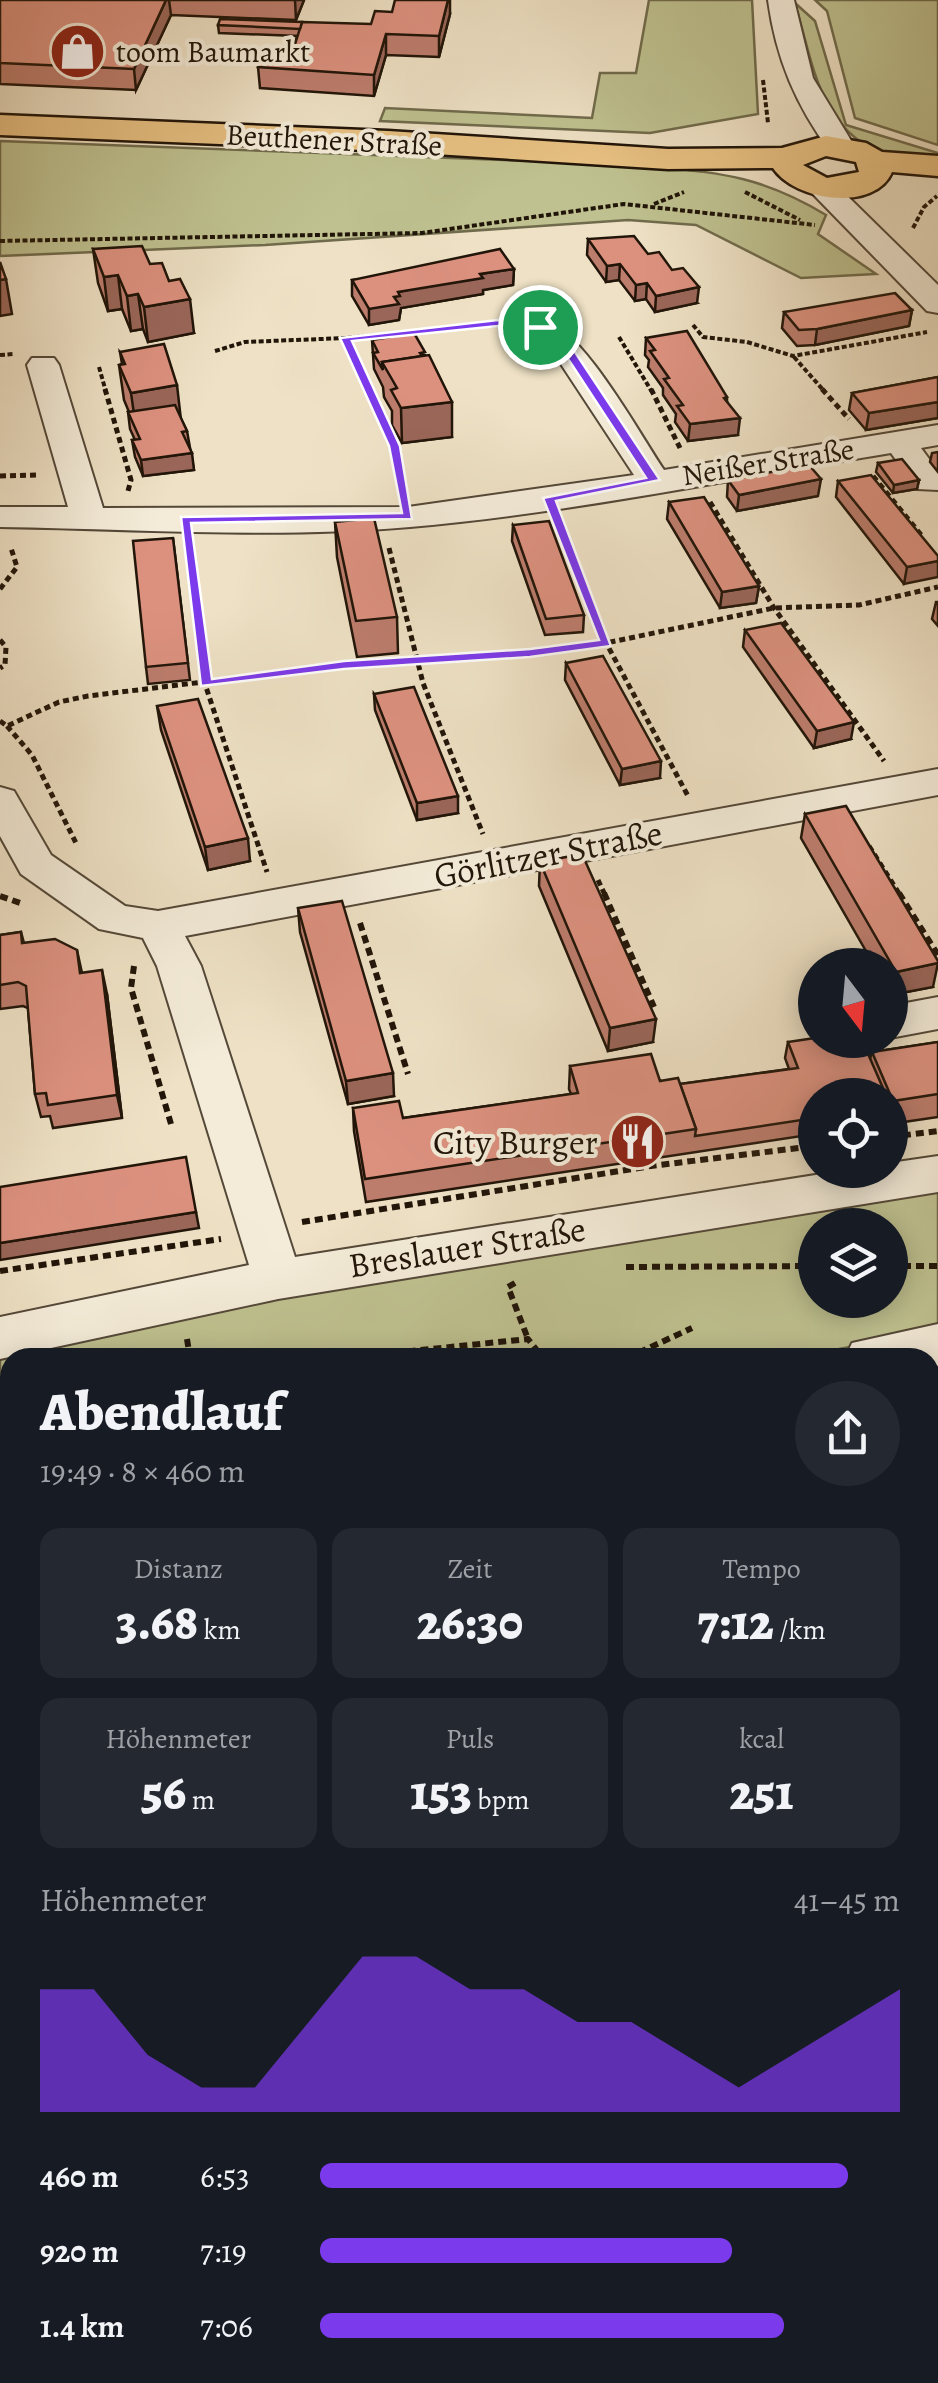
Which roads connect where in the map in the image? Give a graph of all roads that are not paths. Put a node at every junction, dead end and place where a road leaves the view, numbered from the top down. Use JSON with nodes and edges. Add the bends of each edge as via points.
{"nodes":[{"id":1,"x":782,"y":0,"type":"edge"},
{"id":2,"x":798,"y":84,"type":"junction"},
{"id":3,"x":0,"y":125,"type":"edge"},
{"id":4,"x":841,"y":147,"type":"junction"},
{"id":5,"x":793,"y":160,"type":"junction"},
{"id":6,"x":938,"y":166,"type":"edge"},
{"id":7,"x":871,"y":174,"type":"junction"},
{"id":8,"x":938,"y":176,"type":"edge"},
{"id":9,"x":821,"y":186,"type":"junction"},
{"id":10,"x":880,"y":239,"type":"junction"},
{"id":11,"x":938,"y":304,"type":"edge"},
{"id":12,"x":540,"y":327,"type":"road end"},
{"id":13,"x":43,"y":365,"type":"dead end"},
{"id":14,"x":938,"y":435,"type":"edge"},
{"id":15,"x":899,"y":442,"type":"junction"},
{"id":16,"x":654,"y":480,"type":"junction"},
{"id":17,"x":929,"y":482,"type":"dead end"},
{"id":18,"x":106,"y":517,"type":"junction"},
{"id":19,"x":4,"y":528,"type":"edge"},
{"id":20,"x":938,"y":782,"type":"edge"},
{"id":21,"x":0,"y":800,"type":"edge"},
{"id":22,"x":18,"y":873,"type":"edge"},
{"id":23,"x":163,"y":933,"type":"junction"},
{"id":24,"x":938,"y":1013,"type":"edge"},
{"id":25,"x":908,"y":1019,"type":"edge"},
{"id":26,"x":938,"y":1174,"type":"edge"},
{"id":27,"x":278,"y":1279,"type":"junction"},
{"id":28,"x":0,"y":1338,"type":"edge"}],
"edges":[{"from":1,"to":2,"type":"street"},
{"from":2,"to":4,"type":"street"},
{"from":2,"to":5,"type":"street","via":[[790,101],[801,136]]},
{"from":3,"to":5,"type":"main road","name":"Beuthener Straße","via":[[388,141],[698,166]]},
{"from":4,"to":5,"type":"main road"},
{"from":4,"to":7,"type":"main road"},
{"from":5,"to":9,"type":"main road"},
{"from":6,"to":7,"type":"main road"},
{"from":7,"to":8,"type":"main road"},
{"from":7,"to":9,"type":"main road"},
{"from":7,"to":10,"type":"street"},
{"from":9,"to":10,"type":"street"},
{"from":10,"to":11,"type":"street"},
{"from":12,"to":16,"type":"street","via":[[565,346]]},
{"from":13,"to":18,"type":"street"},
{"from":14,"to":15,"type":"street","name":"Neißer Straße"},
{"from":15,"to":16,"type":"street","name":"Neißer Straße","via":[[856,440]]},
{"from":15,"to":17,"type":"street"},
{"from":16,"to":18,"type":"street","name":"Neißer Straße","via":[[395,517]]},
{"from":18,"to":19,"type":"street","name":"Neißer Straße"},
{"from":20,"to":23,"type":"street","name":"Görlitzer Straße","via":[[351,891]]},
{"from":21,"to":22,"type":"street"},
{"from":22,"to":23,"type":"street","via":[[114,919]]},
{"from":23,"to":27,"type":"street"},
{"from":24,"to":25,"type":"street"},
{"from":26,"to":27,"type":"street","name":"Breslauer Straße"},
{"from":27,"to":28,"type":"street","name":"Breslauer Straße"}]}
